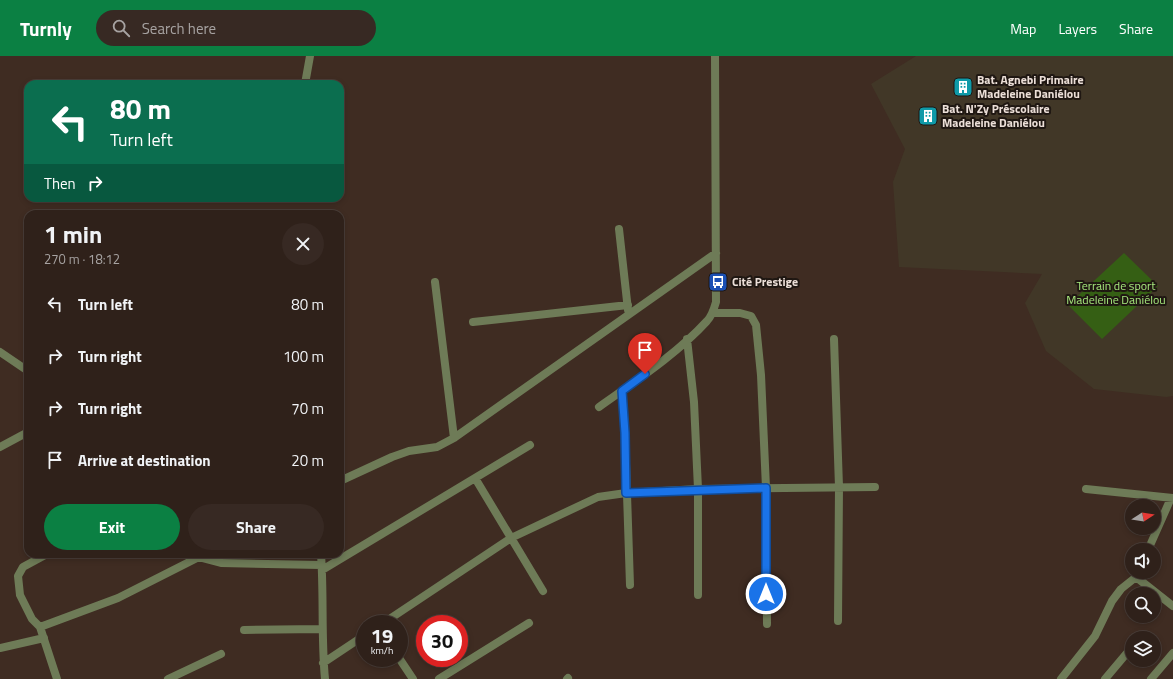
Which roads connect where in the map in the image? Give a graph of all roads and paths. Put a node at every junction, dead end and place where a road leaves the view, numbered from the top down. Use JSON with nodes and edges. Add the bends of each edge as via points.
{"nodes":[{"id":1,"x":310,"y":56,"type":"edge"},
{"id":2,"x":715,"y":56,"type":"edge"},
{"id":3,"x":306,"y":80,"type":"edge"},
{"id":4,"x":619,"y":229,"type":"dead end"},
{"id":5,"x":716,"y":254,"type":"junction"},
{"id":6,"x":436,"y":282,"type":"dead end"},
{"id":7,"x":628,"y":305,"type":"junction"},
{"id":8,"x":713,"y":313,"type":"junction"},
{"id":9,"x":629,"y":315,"type":"junction"},
{"id":10,"x":473,"y":322,"type":"dead end"},
{"id":11,"x":687,"y":339,"type":"junction"},
{"id":12,"x":834,"y":339,"type":"dead end"},
{"id":13,"x":0,"y":352,"type":"edge"},
{"id":14,"x":24,"y":368,"type":"edge"},
{"id":15,"x":622,"y":391,"type":"junction"},
{"id":16,"x":599,"y":408,"type":"dead end"},
{"id":17,"x":24,"y":434,"type":"edge"},
{"id":18,"x":454,"y":438,"type":"junction"},
{"id":19,"x":530,"y":445,"type":"dead end"},
{"id":20,"x":0,"y":447,"type":"edge"},
{"id":21,"x":475,"y":478,"type":"junction"},
{"id":22,"x":344,"y":479,"type":"edge"},
{"id":23,"x":839,"y":487,"type":"junction"},
{"id":24,"x":875,"y":487,"type":"dead end"},
{"id":25,"x":766,"y":488,"type":"junction"},
{"id":26,"x":1086,"y":489,"type":"dead end"},
{"id":27,"x":698,"y":490,"type":"junction"},
{"id":28,"x":626,"y":493,"type":"junction"},
{"id":29,"x":1172,"y":498,"type":"edge"},
{"id":30,"x":511,"y":538,"type":"junction"},
{"id":31,"x":1151,"y":543,"type":"edge"},
{"id":32,"x":344,"y":554,"type":"edge"},
{"id":33,"x":40,"y":558,"type":"edge"},
{"id":34,"x":321,"y":558,"type":"edge"},
{"id":35,"x":337,"y":558,"type":"edge"},
{"id":36,"x":322,"y":567,"type":"junction"},
{"id":37,"x":1132,"y":579,"type":"edge"},
{"id":38,"x":1143,"y":579,"type":"edge"},
{"id":39,"x":630,"y":585,"type":"dead end"},
{"id":40,"x":543,"y":591,"type":"dead end"},
{"id":41,"x":698,"y":594,"type":"dead end"},
{"id":42,"x":1173,"y":606,"type":"edge"},
{"id":43,"x":396,"y":615,"type":"edge"},
{"id":44,"x":838,"y":621,"type":"dead end"},
{"id":45,"x":529,"y":623,"type":"dead end"},
{"id":46,"x":766,"y":624,"type":"dead end"},
{"id":47,"x":40,"y":627,"type":"junction"},
{"id":48,"x":322,"y":629,"type":"junction"},
{"id":49,"x":244,"y":630,"type":"dead end"},
{"id":50,"x":44,"y":638,"type":"junction"},
{"id":51,"x":356,"y":641,"type":"edge"},
{"id":52,"x":0,"y":648,"type":"edge"},
{"id":53,"x":1173,"y":653,"type":"edge"},
{"id":54,"x":221,"y":654,"type":"dead end"},
{"id":55,"x":1125,"y":655,"type":"edge"},
{"id":56,"x":323,"y":663,"type":"junction"},
{"id":57,"x":405,"y":667,"type":"edge"},
{"id":58,"x":57,"y":679,"type":"edge"},
{"id":59,"x":168,"y":679,"type":"edge"},
{"id":60,"x":325,"y":679,"type":"edge"},
{"id":61,"x":413,"y":679,"type":"edge"},
{"id":62,"x":439,"y":679,"type":"edge"},
{"id":63,"x":1060,"y":679,"type":"edge"},
{"id":64,"x":1105,"y":679,"type":"edge"},
{"id":65,"x":1151,"y":679,"type":"edge"}],
"edges":[{"from":1,"to":3,"type":"street"},
{"from":2,"to":5,"type":"street"},
{"from":4,"to":7,"type":"street"},
{"from":5,"to":8,"type":"street","via":[[716,302]]},
{"from":5,"to":9,"type":"street"},
{"from":6,"to":18,"type":"street"},
{"from":7,"to":9,"type":"street"},
{"from":7,"to":10,"type":"street"},
{"from":8,"to":11,"type":"street"},
{"from":8,"to":25,"type":"street","via":[[740,313],[751,316],[756,325]]},
{"from":9,"to":18,"type":"street"},
{"from":11,"to":15,"type":"street","via":[[668,357]]},
{"from":11,"to":27,"type":"street","via":[[694,402]]},
{"from":12,"to":23,"type":"street"},
{"from":13,"to":14,"type":"street"},
{"from":15,"to":16,"type":"street"},
{"from":15,"to":28,"type":"street"},
{"from":17,"to":20,"type":"street"},
{"from":18,"to":22,"type":"street","via":[[437,447],[409,451],[392,457]]},
{"from":19,"to":21,"type":"street"},
{"from":21,"to":30,"type":"street"},
{"from":21,"to":32,"type":"street"},
{"from":23,"to":24,"type":"street"},
{"from":23,"to":25,"type":"street"},
{"from":23,"to":44,"type":"street"},
{"from":25,"to":27,"type":"street"},
{"from":25,"to":46,"type":"street"},
{"from":26,"to":29,"type":"street"},
{"from":27,"to":28,"type":"street"},
{"from":27,"to":41,"type":"street"},
{"from":28,"to":30,"type":"street","via":[[598,497]]},
{"from":28,"to":39,"type":"street"},
{"from":29,"to":31,"type":"street"},
{"from":30,"to":40,"type":"street"},
{"from":30,"to":43,"type":"street"},
{"from":33,"to":47,"type":"street","via":[[23,567],[18,576],[20,595],[32,619]]},
{"from":34,"to":36,"type":"street"},
{"from":35,"to":36,"type":"street"},
{"from":36,"to":47,"type":"street","via":[[221,563],[197,558],[118,598]]},
{"from":36,"to":48,"type":"street"},
{"from":37,"to":63,"type":"street","via":[[1112,601],[1095,636]]},
{"from":38,"to":42,"type":"street"},
{"from":45,"to":62,"type":"street"},
{"from":47,"to":50,"type":"street"},
{"from":48,"to":49,"type":"street"},
{"from":48,"to":56,"type":"street"},
{"from":50,"to":52,"type":"street"},
{"from":50,"to":58,"type":"street"},
{"from":51,"to":56,"type":"street"},
{"from":53,"to":65,"type":"street"},
{"from":54,"to":59,"type":"street"},
{"from":55,"to":64,"type":"street"},
{"from":56,"to":60,"type":"street"},
{"from":57,"to":61,"type":"street"}]}
